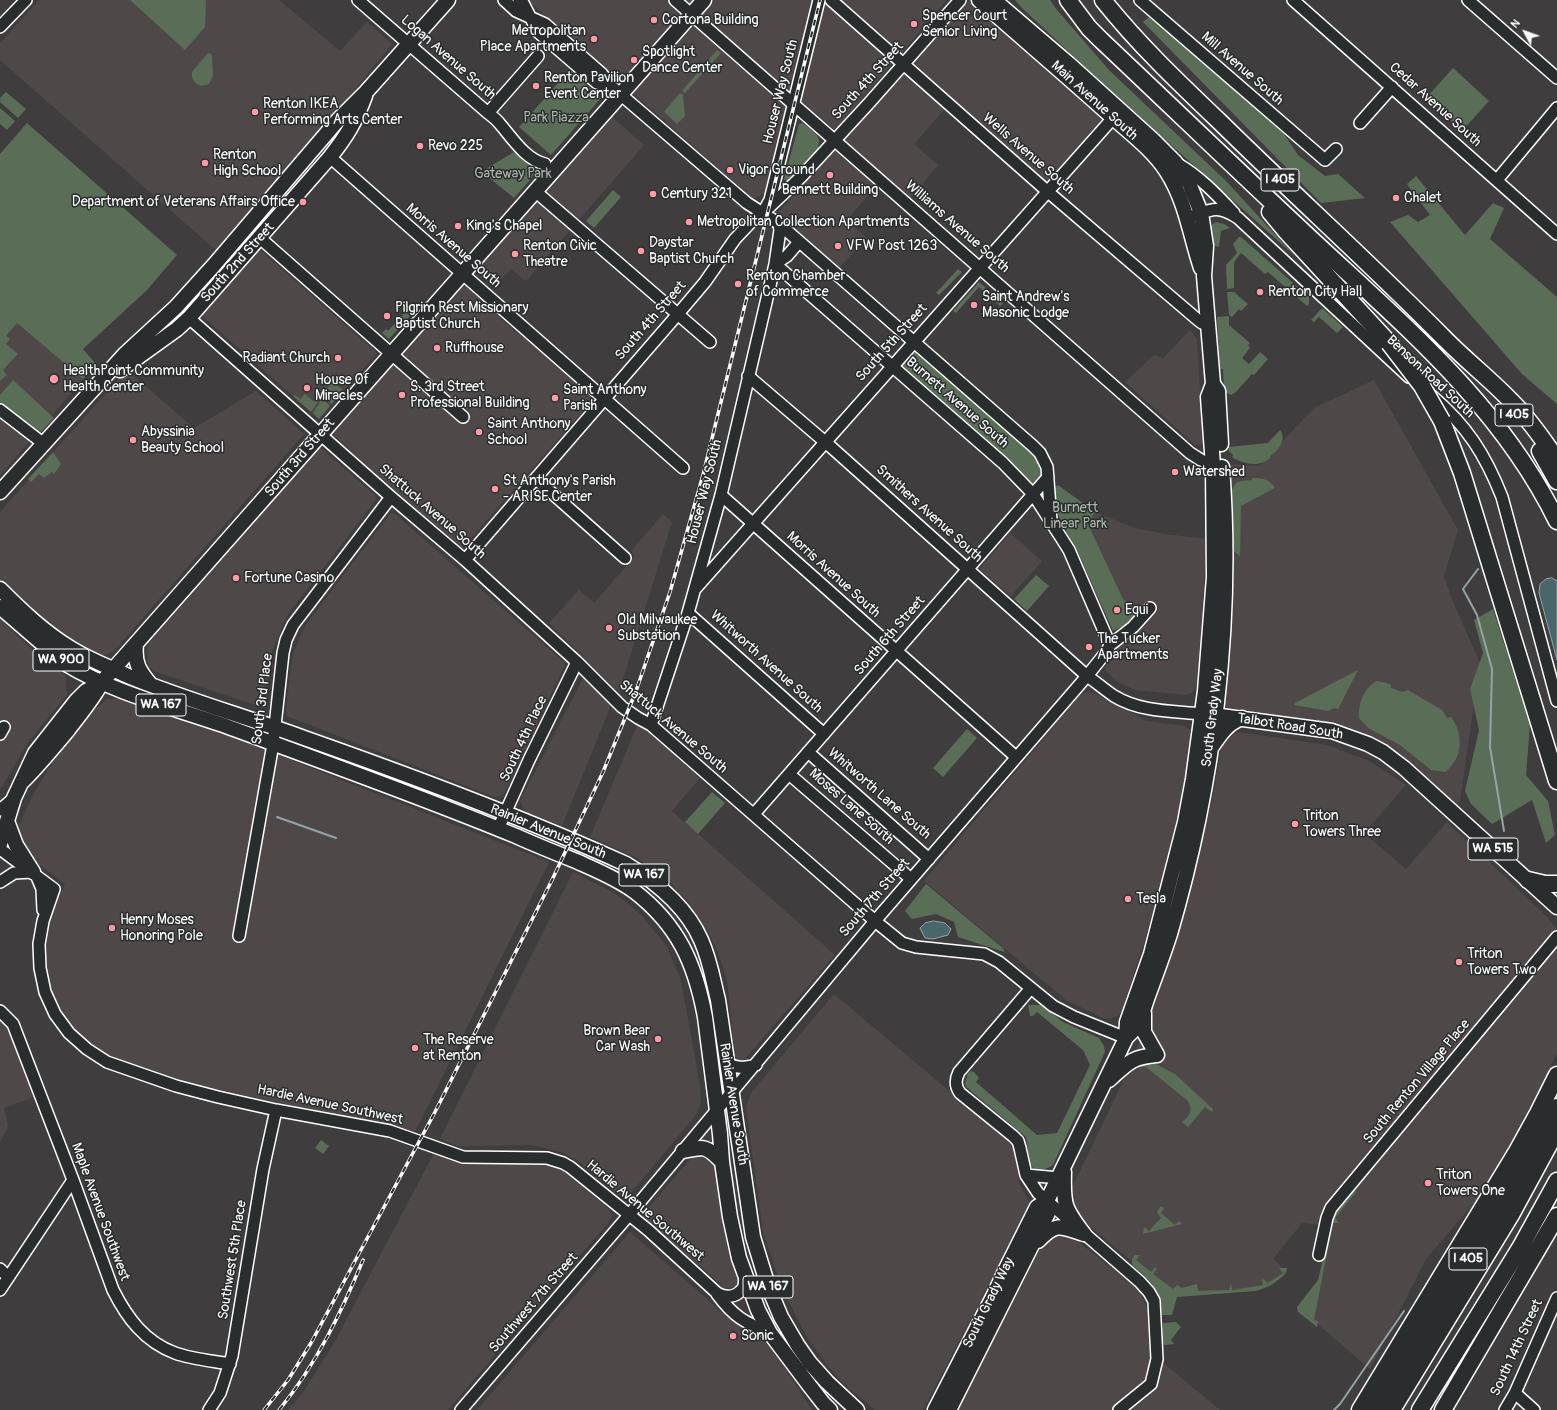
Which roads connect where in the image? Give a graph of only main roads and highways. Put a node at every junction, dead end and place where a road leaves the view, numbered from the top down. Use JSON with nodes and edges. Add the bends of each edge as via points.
{"nodes":[{"id":1,"x":448,"y":0,"type":"edge"},
{"id":2,"x":704,"y":0,"type":"edge"},
{"id":3,"x":979,"y":0,"type":"edge"},
{"id":4,"x":994,"y":0,"type":"edge"},
{"id":5,"x":1068,"y":0,"type":"edge"},
{"id":6,"x":1103,"y":0,"type":"edge"},
{"id":7,"x":366,"y":92,"type":"junction"},
{"id":8,"x":1232,"y":166,"type":"junction"},
{"id":9,"x":1195,"y":216,"type":"junction"},
{"id":10,"x":1462,"y":356,"type":"junction"},
{"id":11,"x":78,"y":406,"type":"junction"},
{"id":12,"x":1557,"y":460,"type":"edge"},
{"id":13,"x":1557,"y":481,"type":"edge"},
{"id":14,"x":0,"y":492,"type":"edge"},
{"id":15,"x":1557,"y":521,"type":"edge"},
{"id":16,"x":0,"y":589,"type":"edge"},
{"id":17,"x":0,"y":607,"type":"edge"},
{"id":18,"x":136,"y":644,"type":"junction"},
{"id":19,"x":113,"y":670,"type":"junction"},
{"id":20,"x":102,"y":682,"type":"junction"},
{"id":21,"x":152,"y":686,"type":"junction"},
{"id":22,"x":1208,"y":714,"type":"junction"},
{"id":23,"x":1242,"y":718,"type":"junction"},
{"id":24,"x":1210,"y":750,"type":"junction"},
{"id":25,"x":1557,"y":781,"type":"edge"},
{"id":26,"x":1189,"y":802,"type":"junction"},
{"id":27,"x":1200,"y":811,"type":"junction"},
{"id":28,"x":3,"y":815,"type":"edge"},
{"id":29,"x":0,"y":844,"type":"edge"},
{"id":30,"x":32,"y":872,"type":"road end"},
{"id":31,"x":1528,"y":880,"type":"junction"},
{"id":32,"x":1557,"y":884,"type":"edge"},
{"id":33,"x":1173,"y":897,"type":"junction"},
{"id":34,"x":1557,"y":907,"type":"edge"},
{"id":35,"x":1144,"y":1008,"type":"junction"},
{"id":36,"x":1126,"y":1038,"type":"junction"},
{"id":37,"x":1557,"y":1075,"type":"edge"},
{"id":38,"x":1103,"y":1086,"type":"junction"},
{"id":39,"x":1557,"y":1107,"type":"edge"},
{"id":40,"x":1557,"y":1130,"type":"edge"},
{"id":41,"x":683,"y":1151,"type":"road end"},
{"id":42,"x":1557,"y":1152,"type":"edge"},
{"id":43,"x":722,"y":1162,"type":"junction"},
{"id":44,"x":1062,"y":1172,"type":"junction"},
{"id":45,"x":1557,"y":1182,"type":"edge"},
{"id":46,"x":1047,"y":1201,"type":"junction"},
{"id":47,"x":1557,"y":1216,"type":"edge"},
{"id":48,"x":1029,"y":1250,"type":"junction"},
{"id":49,"x":1474,"y":1324,"type":"junction"},
{"id":50,"x":1395,"y":1351,"type":"junction"},
{"id":51,"x":1414,"y":1384,"type":"junction"},
{"id":52,"x":830,"y":1410,"type":"edge"},
{"id":53,"x":857,"y":1410,"type":"edge"},
{"id":54,"x":935,"y":1410,"type":"edge"},
{"id":55,"x":949,"y":1410,"type":"edge"},
{"id":56,"x":1352,"y":1410,"type":"edge"},
{"id":57,"x":1360,"y":1410,"type":"edge"},
{"id":58,"x":1376,"y":1410,"type":"edge"},
{"id":59,"x":1392,"y":1410,"type":"edge"},
{"id":60,"x":1404,"y":1410,"type":"edge"},
{"id":61,"x":1420,"y":1410,"type":"edge"},
{"id":62,"x":1431,"y":1410,"type":"edge"},
{"id":63,"x":1443,"y":1410,"type":"edge"}],
"edges":[{"from":1,"to":7,"type":"main road","name":"South 2nd Street"},
{"from":2,"to":18,"type":"main road","name":"South 3rd Street","number":"WA 900","via":[[616,91],[549,167],[535,191]]},
{"from":3,"to":9,"type":"main road","name":"Main Avenue South","via":[[1146,147],[1161,163]]},
{"from":4,"to":9,"type":"main road","name":"Main Avenue South","via":[[1112,102],[1175,162],[1189,184]]},
{"from":5,"to":8,"type":"highway","number":"I 405","via":[[1101,40]]},
{"from":6,"to":10,"type":"highway","number":"I 405","via":[[1158,62]]},
{"from":7,"to":11,"type":"main road","name":"South 2nd Street","via":[[338,120],[180,303],[125,354]]},
{"from":7,"to":11,"type":"main road","name":"South 2nd Street","via":[[358,116],[345,138],[189,318],[127,363]]},
{"from":8,"to":15,"type":"highway","number":"I 405","via":[[1402,322],[1469,392],[1493,419],[1526,467]]},
{"from":8,"to":25,"type":"highway","bridge":true,"via":[[1285,230],[1389,343],[1422,386],[1442,421],[1462,473]]},
{"from":9,"to":22,"type":"main road","name":"South Grady Way","via":[[1206,246],[1204,276],[1213,384],[1208,397],[1218,468],[1212,615],[1205,691]]},
{"from":10,"to":12,"type":"highway","via":[[1532,424]]},
{"from":10,"to":13,"type":"highway","number":"I 405","via":[[1503,400],[1547,462]]},
{"from":11,"to":14,"type":"main road","name":"South 2nd Street"},
{"from":16,"to":19,"type":"main road","name":"Rainier Avenue South","via":[[57,640]]},
{"from":17,"to":20,"type":"main road","name":"Rainier Avenue South","number":"WA 900","via":[[66,664]]},
{"from":18,"to":19,"type":"main road","name":"South 3rd Street","number":"WA 900"},
{"from":18,"to":21,"type":"main road","via":[[138,668]]},
{"from":19,"to":20,"type":"main road","name":"South 3rd Street","number":"WA 900"},
{"from":19,"to":21,"type":"main road","name":"Rainier Avenue South","number":"WA 167"},
{"from":20,"to":28,"type":"main road","number":"WA 900","via":[[86,691],[35,753],[23,781]]},
{"from":20,"to":43,"type":"main road","name":"Rainier Avenue South","number":"WA 167","via":[[448,808],[606,874],[634,891],[665,921],[689,957],[705,1017]]},
{"from":21,"to":53,"type":"main road","name":"Rainier Avenue South","number":"WA 167","via":[[405,773],[506,814],[626,864],[652,880],[676,904],[701,938],[712,970],[753,1237],[768,1286],[781,1317],[802,1352],[827,1382]]},
{"from":22,"to":23,"type":"main road","name":"Talbot Road South","number":"WA 515"},
{"from":22,"to":24,"type":"main road","name":"South Grady Way"},
{"from":22,"to":26,"type":"main road","name":"South Grady Way"},
{"from":23,"to":24,"type":"main road","via":[[1232,722],[1225,729]]},
{"from":23,"to":31,"type":"main road","name":"Talbot Road South","number":"WA 515","via":[[1332,731],[1383,752]]},
{"from":24,"to":27,"type":"main road","name":"South Grady Way"},
{"from":26,"to":27,"type":"main road"},
{"from":26,"to":33,"type":"main road","name":"South Grady Way","via":[[1176,858],[1181,864],[1175,888],[1176,896]]},
{"from":27,"to":33,"type":"main road","name":"South Grady Way","via":[[1193,847]]},
{"from":28,"to":29,"type":"main road","number":"WA 900"},
{"from":28,"to":30,"type":"main road","via":[[16,845]]},
{"from":31,"to":32,"type":"highway"},
{"from":31,"to":34,"type":"main road","name":"Talbot Road South","number":"WA 515"},
{"from":33,"to":35,"type":"main road","name":"South Grady Way","via":[[1172,928]]},
{"from":33,"to":36,"type":"main road","name":"South Grady Way","via":[[1126,1022]]},
{"from":35,"to":36,"type":"main road","name":"South Grady Way","via":[[1138,1025]]},
{"from":35,"to":38,"type":"main road","via":[[1144,1032],[1157,1055],[1131,1060]]},
{"from":36,"to":38,"type":"main road","name":"South Grady Way"},
{"from":37,"to":50,"type":"highway","via":[[1516,1153]]},
{"from":38,"to":44,"type":"main road","name":"South Grady Way"},
{"from":39,"to":58,"type":"highway","number":"I 405","via":[[1479,1242]]},
{"from":40,"to":51,"type":"highway"},
{"from":41,"to":43,"type":"main road","via":[[698,1147],[707,1148]]},
{"from":42,"to":51,"type":"highway"},
{"from":43,"to":52,"type":"main road","name":"Rainier Avenue South","number":"WA 167","via":[[739,1258],[758,1310],[770,1333]]},
{"from":44,"to":46,"type":"main road","name":"South Grady Way"},
{"from":44,"to":48,"type":"main road","via":[[1065,1204],[1084,1234],[1063,1227],[1053,1228]]},
{"from":45,"to":49,"type":"highway","number":"I 405"},
{"from":46,"to":48,"type":"main road","name":"South Grady Way","via":[[1048,1213]]},
{"from":46,"to":54,"type":"main road","name":"South Grady Way","via":[[1037,1207]]},
{"from":47,"to":63,"type":"highway"},
{"from":48,"to":55,"type":"main road","name":"South Grady Way"},
{"from":49,"to":61,"type":"highway","number":"I 405"},
{"from":49,"to":62,"type":"highway","via":[[1465,1351]]},
{"from":50,"to":56,"type":"highway"},
{"from":50,"to":57,"type":"highway"},
{"from":51,"to":59,"type":"highway"},
{"from":51,"to":60,"type":"highway"}]}
